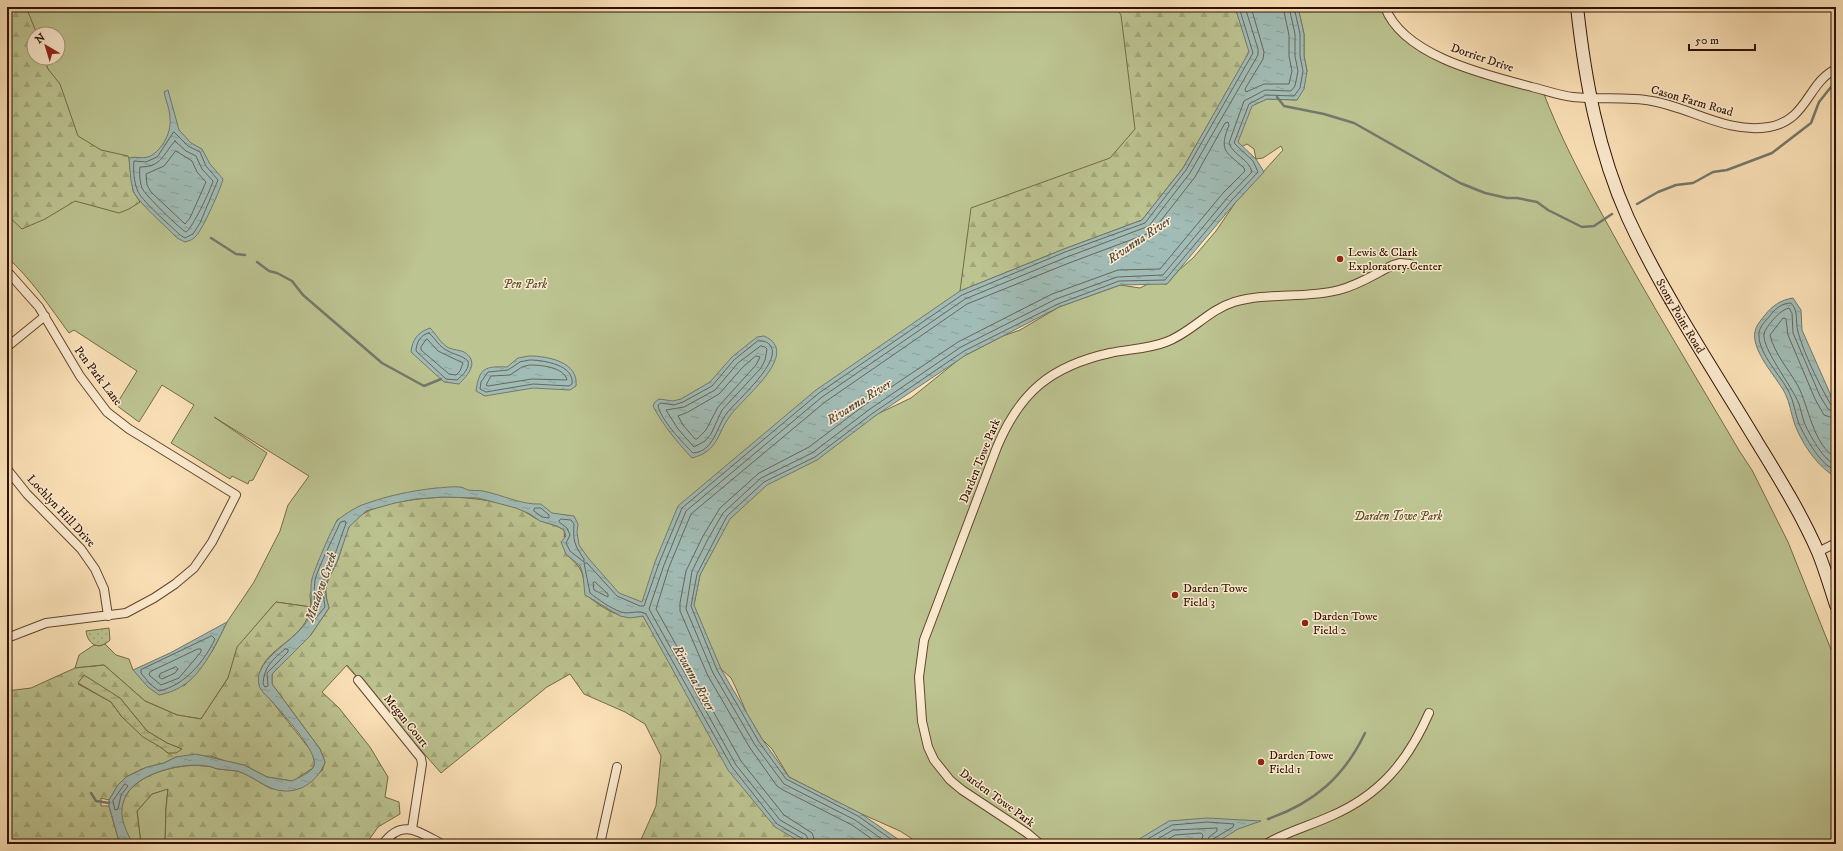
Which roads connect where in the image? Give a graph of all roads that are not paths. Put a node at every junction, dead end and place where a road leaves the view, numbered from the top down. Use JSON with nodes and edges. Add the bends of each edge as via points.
{"nodes":[{"id":1,"x":1385,"y":7,"type":"edge"},
{"id":2,"x":1577,"y":7,"type":"edge"},
{"id":3,"x":1836,"y":69,"type":"edge"},
{"id":4,"x":1590,"y":98,"type":"junction"},
{"id":5,"x":1410,"y":264,"type":"dead end"},
{"id":6,"x":7,"y":271,"type":"edge"},
{"id":7,"x":45,"y":316,"type":"junction"},
{"id":8,"x":7,"y":347,"type":"edge"},
{"id":9,"x":7,"y":469,"type":"edge"},
{"id":10,"x":1836,"y":543,"type":"edge"},
{"id":11,"x":1818,"y":552,"type":"junction"},
{"id":12,"x":1836,"y":605,"type":"edge"},
{"id":13,"x":108,"y":616,"type":"junction"},
{"id":14,"x":7,"y":638,"type":"edge"},
{"id":15,"x":358,"y":680,"type":"dead end"},
{"id":16,"x":1429,"y":713,"type":"dead end"},
{"id":17,"x":617,"y":767,"type":"dead end"},
{"id":18,"x":412,"y":829,"type":"junction"},
{"id":19,"x":383,"y":844,"type":"edge"},
{"id":20,"x":442,"y":844,"type":"edge"},
{"id":21,"x":600,"y":844,"type":"edge"},
{"id":22,"x":1040,"y":844,"type":"edge"},
{"id":23,"x":1266,"y":844,"type":"edge"}],
"edges":[{"from":1,"to":4,"type":"street","name":"Dorrier Drive","via":[[1402,33],[1447,60],[1506,80],[1571,97]]},
{"from":2,"to":4,"type":"main road","name":"Stony Point Road"},
{"from":3,"to":4,"type":"street","name":"Cason Farm Road","via":[[1825,76],[1796,114],[1780,124],[1757,128],[1725,125],[1674,106],[1644,100]]},
{"from":4,"to":11,"type":"main road","name":"Stony Point Road","via":[[1618,195],[1645,253],[1785,488]]},
{"from":5,"to":22,"type":"street","name":"Darden Towe Park","via":[[1393,264],[1355,285],[1338,291],[1261,297],[1232,303],[1166,342],[1151,347],[1111,352],[1076,364],[1040,384],[1016,409],[997,447],[930,622],[921,654],[919,695],[925,737],[940,767],[962,790]]},
{"from":6,"to":7,"type":"street","name":"Pen Park Lane"},
{"from":7,"to":8,"type":"street"},
{"from":7,"to":13,"type":"street","name":"Pen Park Lane","via":[[73,365],[107,412],[129,429],[236,495],[212,542],[194,568],[154,598],[126,613]]},
{"from":9,"to":13,"type":"street","name":"Lochlyn Hill Drive","via":[[27,494],[81,549],[104,589]]},
{"from":10,"to":11,"type":"street"},
{"from":11,"to":12,"type":"main road","name":"Stony Point Road"},
{"from":13,"to":14,"type":"street","via":[[46,623]]},
{"from":15,"to":18,"type":"street","name":"Megan Court","via":[[421,758]]},
{"from":16,"to":23,"type":"street","via":[[1420,735],[1400,765],[1374,791],[1348,809]]},
{"from":17,"to":21,"type":"street"},
{"from":18,"to":19,"type":"street","via":[[393,832]]},
{"from":18,"to":20,"type":"street"}]}
